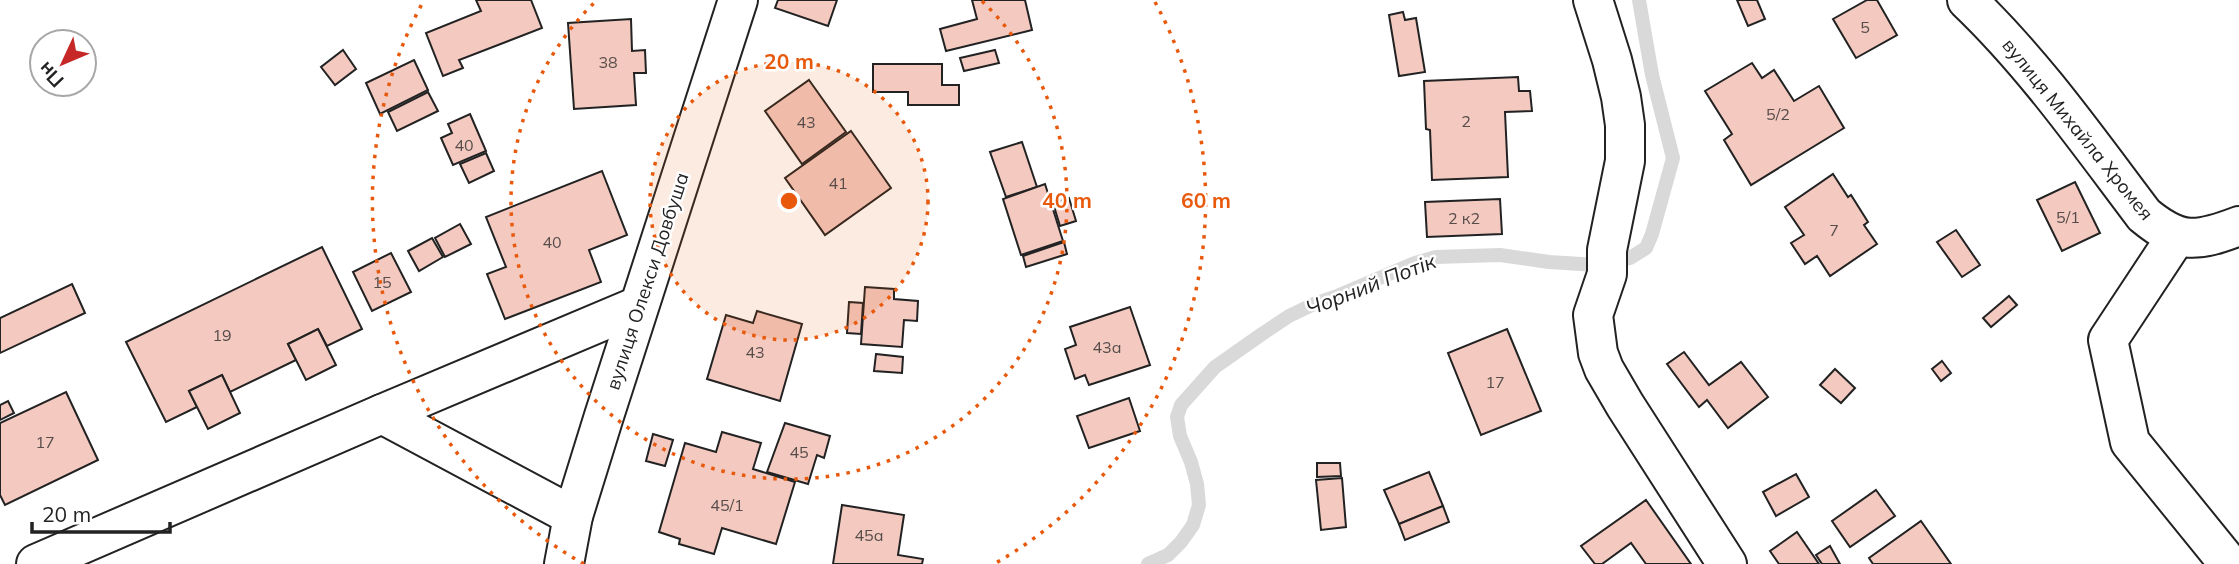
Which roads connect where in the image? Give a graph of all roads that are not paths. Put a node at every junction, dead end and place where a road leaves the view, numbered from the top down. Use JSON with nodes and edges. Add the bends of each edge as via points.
{"nodes":[{"id":1,"x":738,"y":0,"type":"edge"},
{"id":2,"x":1593,"y":0,"type":"edge"},
{"id":3,"x":1966,"y":0,"type":"edge"},
{"id":4,"x":2239,"y":226,"type":"edge"},
{"id":5,"x":2176,"y":237,"type":"junction"},
{"id":6,"x":638,"y":306,"type":"junction"},
{"id":7,"x":382,"y":414,"type":"junction"},
{"id":8,"x":573,"y":516,"type":"junction"},
{"id":9,"x":36,"y":564,"type":"edge"},
{"id":10,"x":564,"y":564,"type":"edge"},
{"id":11,"x":1727,"y":564,"type":"edge"},
{"id":12,"x":2229,"y":564,"type":"edge"}],
"edges":[{"from":1,"to":6,"type":"street","name":"вулиця Олекси Довбуша"},
{"from":2,"to":11,"type":"street","via":[[1612,60],[1625,125],[1625,161],[1593,315],[1598,353],[1625,405]]},
{"from":3,"to":5,"type":"street","name":"вулиця Михайла Хромея","via":[[2033,72],[2144,215]]},
{"from":4,"to":5,"type":"street","via":[[2194,239]]},
{"from":5,"to":12,"type":"street","via":[[2108,340],[2130,442]]},
{"from":6,"to":7,"type":"street"},
{"from":6,"to":8,"type":"street","name":"вулиця Олекси Довбуша"},
{"from":7,"to":8,"type":"street"},
{"from":7,"to":9,"type":"street"},
{"from":8,"to":10,"type":"street","name":"вулиця Олекси Довбуша"}]}
